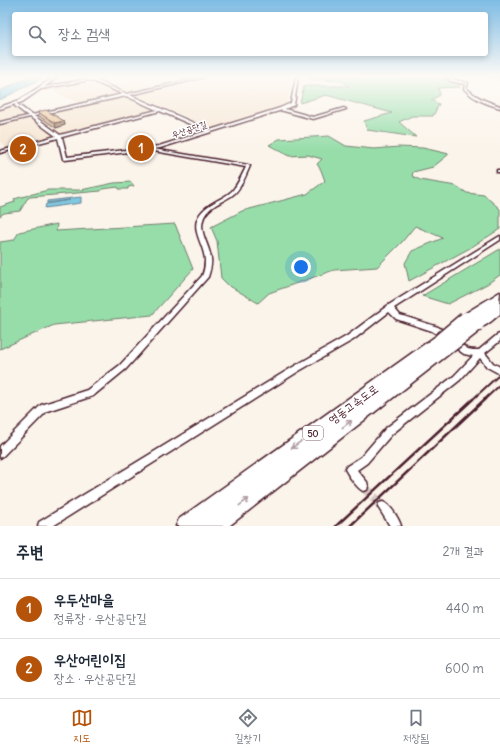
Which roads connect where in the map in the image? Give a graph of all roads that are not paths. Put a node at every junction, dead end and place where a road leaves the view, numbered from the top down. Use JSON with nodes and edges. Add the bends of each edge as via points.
{"nodes":[{"id":1,"x":19,"y":101,"type":"edge"},
{"id":2,"x":17,"y":102,"type":"edge"},
{"id":3,"x":18,"y":102,"type":"edge"},
{"id":4,"x":94,"y":102,"type":"edge"},
{"id":5,"x":143,"y":102,"type":"edge"},
{"id":6,"x":293,"y":102,"type":"edge"},
{"id":7,"x":487,"y":102,"type":"edge"},
{"id":8,"x":2,"y":107,"type":"edge"},
{"id":9,"x":500,"y":107,"type":"edge"},
{"id":10,"x":344,"y":108,"type":"dead end"},
{"id":11,"x":281,"y":109,"type":"junction"},
{"id":12,"x":160,"y":110,"type":"junction"},
{"id":13,"x":31,"y":116,"type":"junction"},
{"id":14,"x":0,"y":123,"type":"edge"},
{"id":15,"x":209,"y":131,"type":"junction"},
{"id":16,"x":60,"y":137,"type":"junction"},
{"id":17,"x":148,"y":149,"type":"junction"},
{"id":18,"x":0,"y":152,"type":"edge"},
{"id":19,"x":500,"y":238,"type":"edge"},
{"id":20,"x":500,"y":296,"type":"edge"},
{"id":21,"x":500,"y":307,"type":"edge"},
{"id":22,"x":389,"y":308,"type":"junction"},
{"id":23,"x":472,"y":322,"type":"junction"},
{"id":24,"x":500,"y":337,"type":"edge"},
{"id":25,"x":445,"y":343,"type":"junction"},
{"id":26,"x":480,"y":353,"type":"junction"},
{"id":27,"x":500,"y":371,"type":"edge"},
{"id":28,"x":0,"y":452,"type":"edge"},
{"id":29,"x":363,"y":486,"type":"tunnel mouth"},
{"id":30,"x":383,"y":507,"type":"tunnel mouth"},
{"id":31,"x":43,"y":526,"type":"edge"},
{"id":32,"x":186,"y":526,"type":"edge"},
{"id":33,"x":213,"y":526,"type":"edge"},
{"id":34,"x":396,"y":526,"type":"edge"}],
"edges":[{"from":1,"to":13,"type":"street"},
{"from":2,"to":8,"type":"street"},
{"from":3,"to":8,"type":"street"},
{"from":4,"to":13,"type":"street"},
{"from":5,"to":12,"type":"street"},
{"from":6,"to":11,"type":"street","name":"우산공단길"},
{"from":7,"to":9,"type":"street"},
{"from":10,"to":11,"type":"street","via":[[313,118]]},
{"from":11,"to":15,"type":"street","name":"우산공단길"},
{"from":12,"to":15,"type":"street"},
{"from":12,"to":16,"type":"street"},
{"from":13,"to":14,"type":"street"},
{"from":13,"to":16,"type":"street"},
{"from":15,"to":17,"type":"street","name":"우산공단길","via":[[169,145]]},
{"from":16,"to":17,"type":"street","name":"우산공단길","via":[[65,159]]},
{"from":16,"to":18,"type":"street"},
{"from":17,"to":28,"type":"street","via":[[248,166],[233,192],[206,209],[199,222],[209,269],[205,277],[123,367],[90,393],[44,408]]},
{"from":19,"to":22,"type":"street"},
{"from":20,"to":23,"type":"highway","name":"영동고속도로","number":"50"},
{"from":21,"to":23,"type":"highway","name":"영동고속도로","number":"50"},
{"from":22,"to":26,"type":"street","via":[[398,317],[435,329],[467,352]]},
{"from":22,"to":31,"type":"street","via":[[350,338]]},
{"from":23,"to":25,"type":"highway","name":"영동고속도로","number":"50","bridge":true},
{"from":24,"to":26,"type":"street"},
{"from":25,"to":32,"type":"highway","name":"영동고속도로","number":"50","one_way":true},
{"from":33,"to":25,"type":"highway","name":"영동고속도로","number":"50","one_way":true},
{"from":26,"to":27,"type":"street","via":[[490,365]]},
{"from":26,"to":29,"type":"street","via":[[458,378],[389,432],[364,460],[350,469]]},
{"from":30,"to":34,"type":"street"}]}
